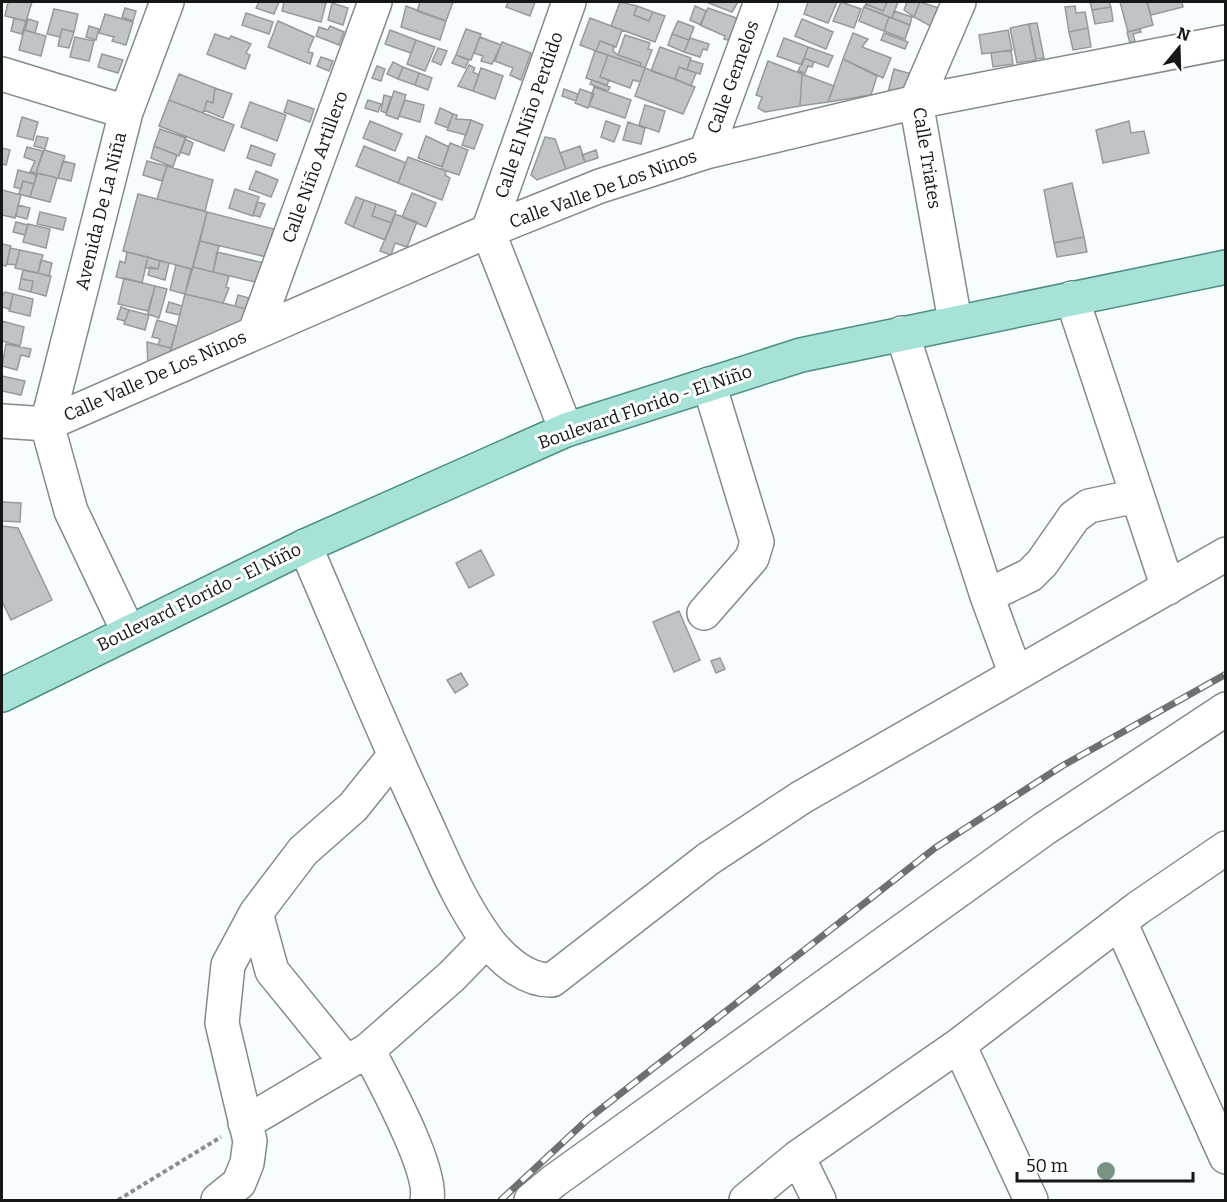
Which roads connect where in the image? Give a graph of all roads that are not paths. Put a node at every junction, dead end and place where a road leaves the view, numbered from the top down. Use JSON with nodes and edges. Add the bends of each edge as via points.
{"nodes":[{"id":1,"x":167,"y":2,"type":"edge"},
{"id":2,"x":375,"y":2,"type":"edge"},
{"id":3,"x":569,"y":2,"type":"edge"},
{"id":4,"x":760,"y":2,"type":"edge"},
{"id":5,"x":959,"y":2,"type":"edge"},
{"id":6,"x":1226,"y":42,"type":"edge"},
{"id":7,"x":2,"y":74,"type":"edge"},
{"id":8,"x":916,"y":102,"type":"junction"},
{"id":9,"x":126,"y":112,"type":"junction"},
{"id":10,"x":706,"y":152,"type":"junction"},
{"id":11,"x":488,"y":231,"type":"junction"},
{"id":12,"x":1226,"y":267,"type":"edge"},
{"id":13,"x":1072,"y":298,"type":"junction"},
{"id":14,"x":955,"y":321,"type":"junction"},
{"id":15,"x":255,"y":332,"type":"junction"},
{"id":16,"x":902,"y":333,"type":"junction"},
{"id":17,"x":709,"y":384,"type":"junction"},
{"id":18,"x":2,"y":421,"type":"edge"},
{"id":19,"x":47,"y":424,"type":"junction"},
{"id":20,"x":566,"y":430,"type":"junction"},
{"id":21,"x":1137,"y":496,"type":"junction"},
{"id":22,"x":305,"y":546,"type":"junction"},
{"id":23,"x":1226,"y":554,"type":"edge"},
{"id":24,"x":1168,"y":588,"type":"junction"},
{"id":25,"x":987,"y":596,"type":"junction"},
{"id":26,"x":704,"y":613,"type":"dead end"},
{"id":27,"x":128,"y":631,"type":"junction"},
{"id":28,"x":1015,"y":672,"type":"junction"},
{"id":29,"x":2,"y":695,"type":"edge"},
{"id":30,"x":1226,"y":709,"type":"edge"},
{"id":31,"x":394,"y":756,"type":"junction"},
{"id":32,"x":1226,"y":848,"type":"edge"},
{"id":33,"x":256,"y":912,"type":"junction"},
{"id":34,"x":1120,"y":922,"type":"junction"},
{"id":35,"x":487,"y":940,"type":"junction"},
{"id":36,"x":959,"y":1045,"type":"junction"},
{"id":37,"x":357,"y":1056,"type":"junction"},
{"id":38,"x":245,"y":1123,"type":"junction"},
{"id":39,"x":798,"y":1157,"type":"junction"},
{"id":40,"x":1226,"y":1157,"type":"edge"},
{"id":41,"x":218,"y":1200,"type":"edge"},
{"id":42,"x":427,"y":1200,"type":"edge"},
{"id":43,"x":531,"y":1200,"type":"edge"},
{"id":44,"x":746,"y":1200,"type":"edge"},
{"id":45,"x":819,"y":1200,"type":"edge"},
{"id":46,"x":1031,"y":1200,"type":"edge"}],
"edges":[{"from":1,"to":9,"type":"street","name":"Avenida De La Niña"},
{"from":2,"to":15,"type":"street","name":"Calle Niño Artillero"},
{"from":3,"to":11,"type":"street","name":"Calle El Niño Perdido"},
{"from":4,"to":10,"type":"street","name":"Calle Gemelos"},
{"from":5,"to":8,"type":"street","name":"Calle Triates"},
{"from":6,"to":8,"type":"street","name":"Calle Valle De Los Ninos"},
{"from":7,"to":9,"type":"street"},
{"from":8,"to":10,"type":"street","name":"Calle Valle De Los Ninos"},
{"from":8,"to":14,"type":"street","name":"Calle Triates"},
{"from":9,"to":19,"type":"street","name":"Avenida De La Niña"},
{"from":10,"to":11,"type":"street","name":"Calle Valle De Los Ninos","via":[[600,186]]},
{"from":11,"to":15,"type":"street","name":"Calle Valle De Los Ninos"},
{"from":11,"to":20,"type":"street"},
{"from":12,"to":13,"type":"main road","name":"Boulevard Florido - El Niño"},
{"from":13,"to":14,"type":"main road","name":"Boulevard Florido - El Niño"},
{"from":13,"to":21,"type":"street"},
{"from":14,"to":16,"type":"main road","name":"Boulevard Florido - El Niño"},
{"from":15,"to":19,"type":"street","name":"Calle Valle De Los Ninos"},
{"from":16,"to":17,"type":"main road","name":"Boulevard Florido - El Niño","via":[[801,355]]},
{"from":16,"to":25,"type":"street"},
{"from":17,"to":20,"type":"main road","name":"Boulevard Florido - El Niño"},
{"from":17,"to":26,"type":"street","via":[[757,542],[752,558]]},
{"from":18,"to":19,"type":"street"},
{"from":19,"to":27,"type":"street","via":[[71,511]]},
{"from":20,"to":22,"type":"main road","name":"Boulevard Florido - El Niño"},
{"from":21,"to":24,"type":"street"},
{"from":21,"to":25,"type":"street","via":[[1089,506],[1074,517],[1030,575]]},
{"from":22,"to":27,"type":"main road","name":"Boulevard Florido - El Niño"},
{"from":22,"to":31,"type":"street"},
{"from":23,"to":24,"type":"street"},
{"from":24,"to":28,"type":"street"},
{"from":25,"to":28,"type":"street"},
{"from":27,"to":29,"type":"main road","name":"Boulevard Florido - El Niño"},
{"from":28,"to":35,"type":"street","via":[[802,797],[708,859],[552,980],[537,981],[523,974]]},
{"from":30,"to":43,"type":"street","via":[[1044,829]]},
{"from":31,"to":33,"type":"street","via":[[353,807],[303,851]]},
{"from":31,"to":35,"type":"street","via":[[458,892]]},
{"from":32,"to":34,"type":"street"},
{"from":33,"to":37,"type":"street","via":[[273,971]]},
{"from":33,"to":38,"type":"street","via":[[228,965],[222,1023]]},
{"from":34,"to":36,"type":"street"},
{"from":34,"to":40,"type":"street"},
{"from":35,"to":37,"type":"street","via":[[452,976]]},
{"from":36,"to":39,"type":"street"},
{"from":36,"to":46,"type":"street"},
{"from":37,"to":38,"type":"street"},
{"from":37,"to":42,"type":"street","via":[[403,1116],[428,1181]]},
{"from":38,"to":41,"type":"street","via":[[250,1141],[247,1163],[239,1183]]},
{"from":39,"to":44,"type":"street"},
{"from":39,"to":45,"type":"street"}]}
